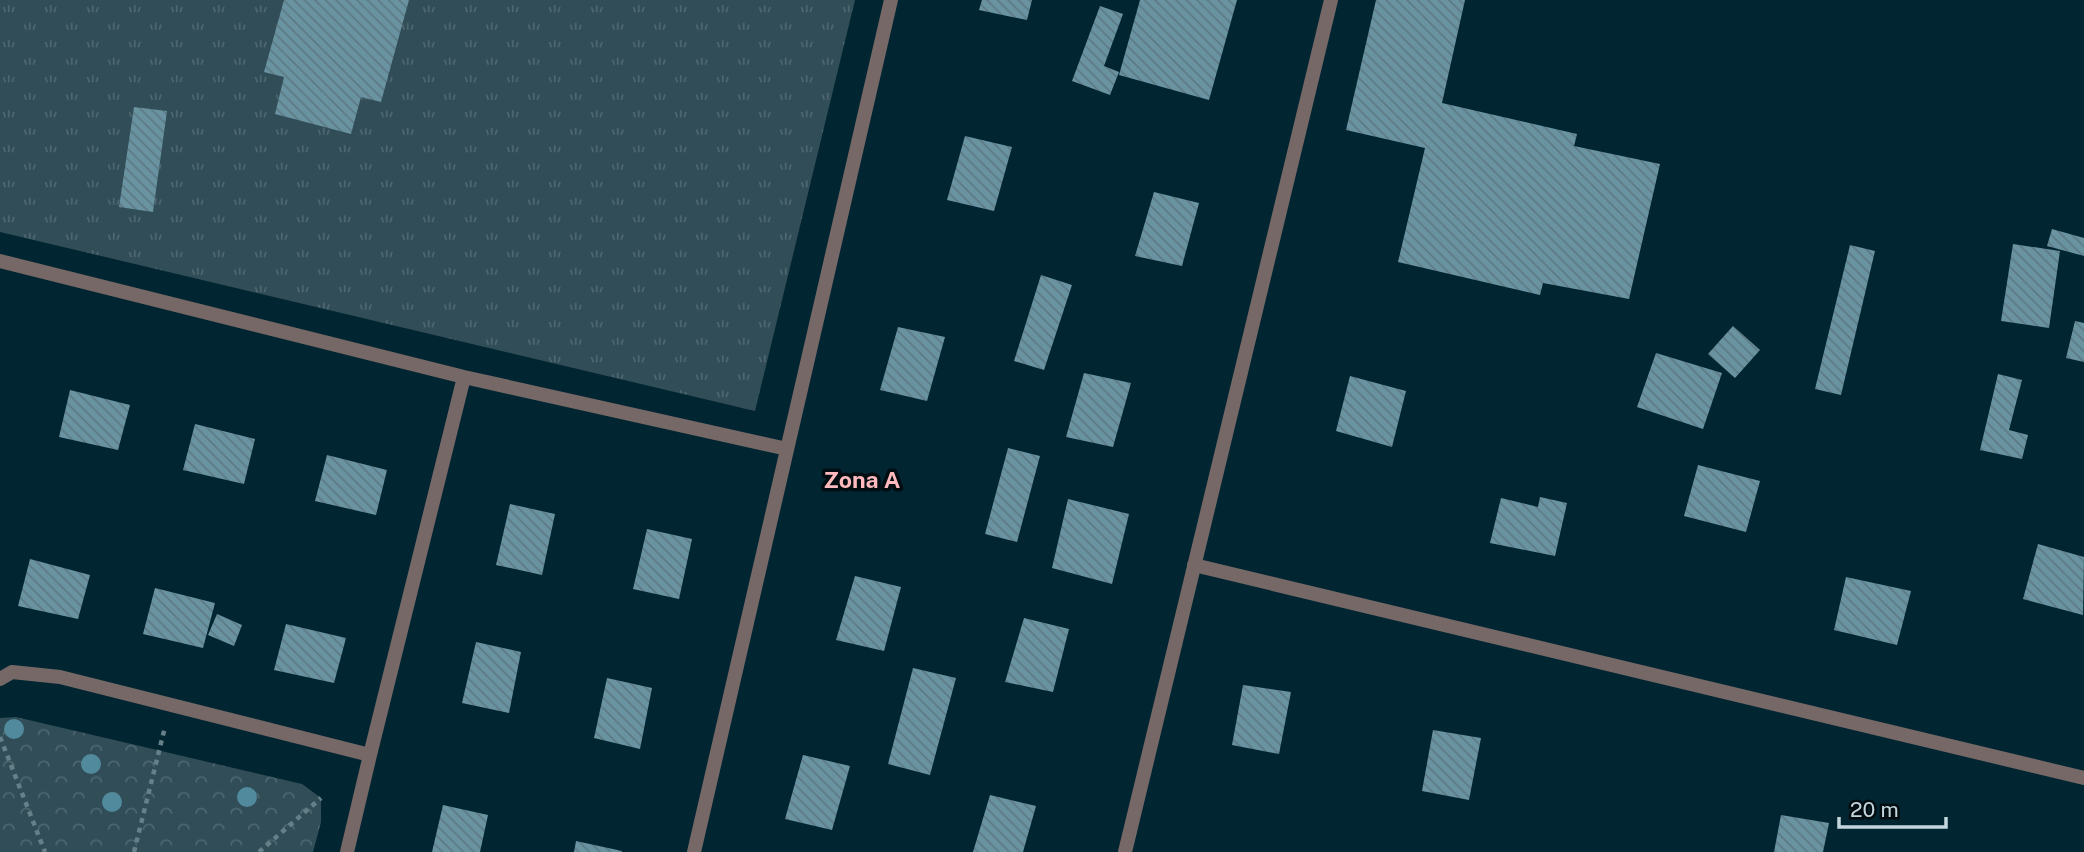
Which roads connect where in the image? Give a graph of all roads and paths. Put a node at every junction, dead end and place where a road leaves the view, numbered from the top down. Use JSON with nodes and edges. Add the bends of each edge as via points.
{"nodes":[{"id":1,"x":891,"y":0,"type":"edge"},
{"id":2,"x":1331,"y":0,"type":"edge"},
{"id":3,"x":0,"y":261,"type":"edge"},
{"id":4,"x":464,"y":377,"type":"junction"},
{"id":5,"x":787,"y":449,"type":"junction"},
{"id":6,"x":1194,"y":565,"type":"junction"},
{"id":7,"x":0,"y":679,"type":"edge"},
{"id":8,"x":171,"y":705,"type":"junction"},
{"id":9,"x":0,"y":737,"type":"edge"},
{"id":10,"x":370,"y":755,"type":"junction"},
{"id":11,"x":2084,"y":778,"type":"edge"},
{"id":12,"x":321,"y":798,"type":"dead end"},
{"id":13,"x":45,"y":852,"type":"edge"},
{"id":14,"x":134,"y":852,"type":"edge"},
{"id":15,"x":259,"y":852,"type":"edge"},
{"id":16,"x":348,"y":852,"type":"edge"},
{"id":17,"x":694,"y":852,"type":"edge"},
{"id":18,"x":1125,"y":852,"type":"edge"}],
"edges":[{"from":1,"to":5,"type":"street"},
{"from":2,"to":6,"type":"street"},
{"from":3,"to":4,"type":"street"},
{"from":4,"to":5,"type":"street"},
{"from":4,"to":10,"type":"street"},
{"from":5,"to":17,"type":"street"},
{"from":6,"to":11,"type":"street"},
{"from":6,"to":18,"type":"street"},
{"from":7,"to":8,"type":"street","via":[[12,672],[60,677]]},
{"from":8,"to":10,"type":"street"},
{"from":8,"to":14,"type":"path"},
{"from":9,"to":13,"type":"path"},
{"from":10,"to":16,"type":"street"},
{"from":12,"to":15,"type":"path"}]}
